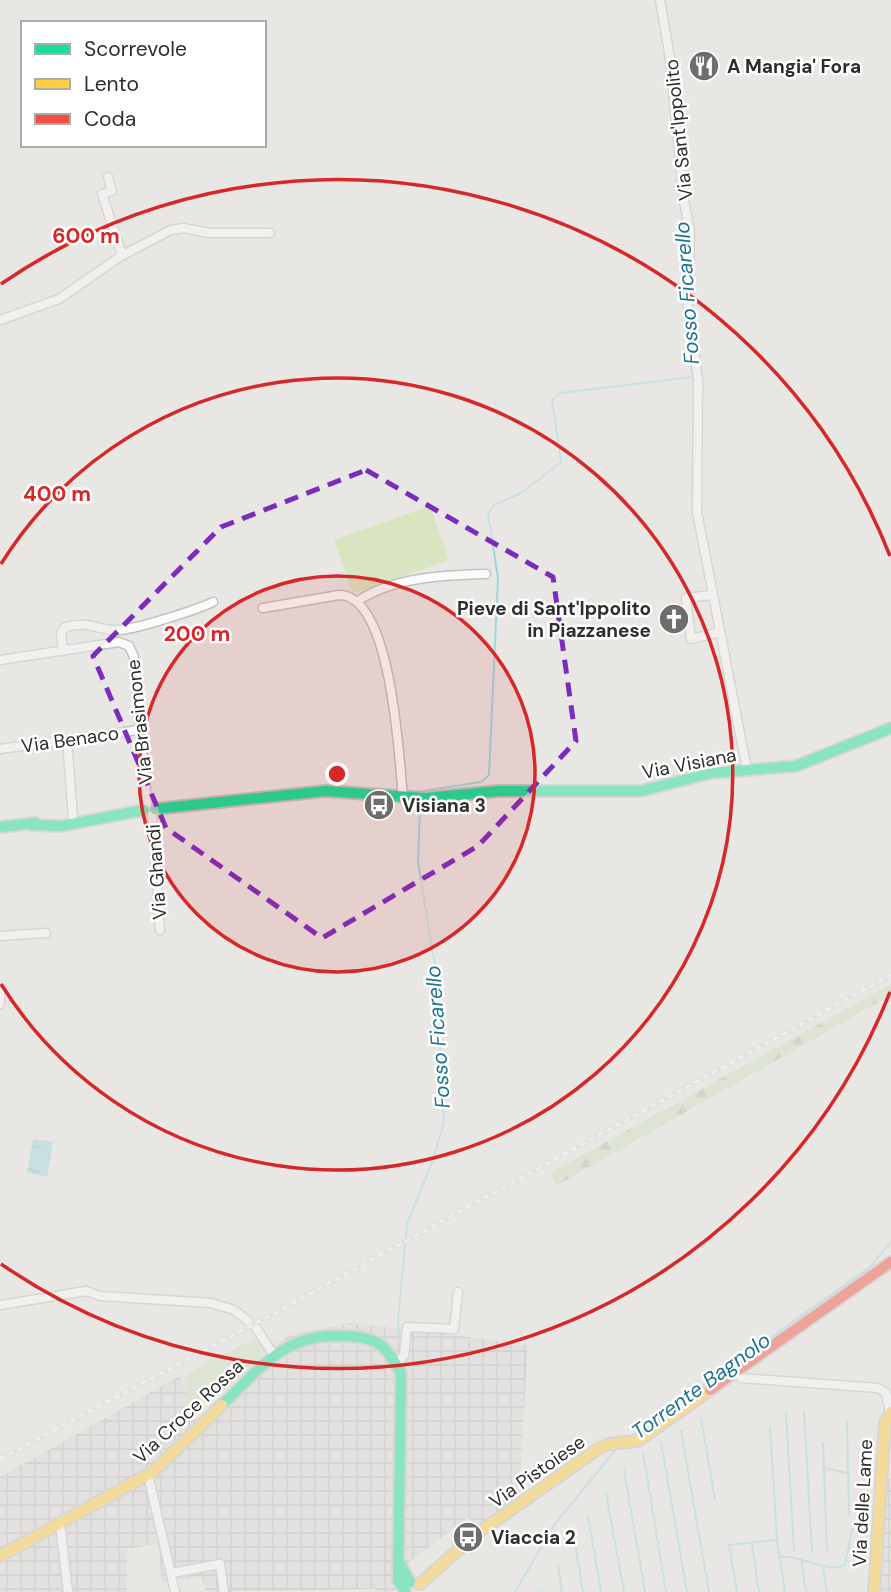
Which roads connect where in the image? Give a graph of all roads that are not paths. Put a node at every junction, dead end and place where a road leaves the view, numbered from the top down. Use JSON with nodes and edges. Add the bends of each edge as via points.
{"nodes":[{"id":1,"x":660,"y":0,"type":"edge"},
{"id":2,"x":108,"y":177,"type":"dead end"},
{"id":3,"x":271,"y":233,"type":"dead end"},
{"id":4,"x":122,"y":256,"type":"junction"},
{"id":5,"x":0,"y":320,"type":"edge"},
{"id":6,"x":486,"y":574,"type":"dead end"},
{"id":7,"x":711,"y":595,"type":"junction"},
{"id":8,"x":358,"y":601,"type":"junction"},
{"id":9,"x":213,"y":602,"type":"dead end"},
{"id":10,"x":262,"y":608,"type":"dead end"},
{"id":11,"x":720,"y":632,"type":"junction"},
{"id":12,"x":63,"y":651,"type":"junction"},
{"id":13,"x":0,"y":660,"type":"edge"},
{"id":14,"x":891,"y":728,"type":"edge"},
{"id":15,"x":139,"y":730,"type":"junction"},
{"id":16,"x":67,"y":739,"type":"junction"},
{"id":17,"x":0,"y":749,"type":"edge"},
{"id":18,"x":747,"y":770,"type":"junction"},
{"id":19,"x":403,"y":798,"type":"junction"},
{"id":20,"x":149,"y":809,"type":"junction"},
{"id":21,"x":77,"y":819,"type":"junction"},
{"id":22,"x":0,"y":827,"type":"edge"},
{"id":23,"x":160,"y":930,"type":"dead end"},
{"id":24,"x":46,"y":933,"type":"dead end"},
{"id":25,"x":0,"y":936,"type":"edge"},
{"id":26,"x":0,"y":991,"type":"edge"},
{"id":27,"x":1,"y":1004,"type":"edge"},
{"id":28,"x":891,"y":1262,"type":"edge"},
{"id":29,"x":458,"y":1292,"type":"dead end"},
{"id":30,"x":0,"y":1306,"type":"edge"},
{"id":31,"x":248,"y":1321,"type":"dead end"},
{"id":32,"x":256,"y":1328,"type":"dead end"},
{"id":33,"x":274,"y":1355,"type":"junction"},
{"id":34,"x":398,"y":1363,"type":"junction"},
{"id":35,"x":741,"y":1378,"type":"dead end"},
{"id":36,"x":888,"y":1394,"type":"edge"},
{"id":37,"x":889,"y":1414,"type":"edge"},
{"id":38,"x":148,"y":1475,"type":"junction"},
{"id":39,"x":60,"y":1523,"type":"junction"},
{"id":40,"x":0,"y":1556,"type":"edge"},
{"id":41,"x":172,"y":1573,"type":"junction"},
{"id":42,"x":414,"y":1589,"type":"edge"},
{"id":43,"x":68,"y":1592,"type":"edge"},
{"id":44,"x":176,"y":1592,"type":"edge"},
{"id":45,"x":224,"y":1592,"type":"edge"},
{"id":46,"x":874,"y":1592,"type":"edge"}],
"edges":[{"from":1,"to":7,"type":"street","name":"Via Sant'Ippolito","via":[[690,232],[688,306],[698,380],[697,512]]},
{"from":2,"to":4,"type":"street","via":[[112,191],[102,194]]},
{"from":3,"to":4,"type":"street","via":[[171,230]]},
{"from":4,"to":5,"type":"street","via":[[59,299]]},
{"from":6,"to":8,"type":"street","via":[[433,576]]},
{"from":7,"to":11,"type":"street","name":"Via Sant'Ippolito"},
{"from":7,"to":11,"type":"street","via":[[686,598],[691,639]]},
{"from":8,"to":10,"type":"street","via":[[339,595]]},
{"from":8,"to":19,"type":"street","via":[[390,674]]},
{"from":9,"to":12,"type":"street","via":[[122,629],[90,623],[65,626]]},
{"from":11,"to":18,"type":"street"},
{"from":12,"to":13,"type":"street","name":"Via Brasimone"},
{"from":12,"to":15,"type":"street","name":"Via Brasimone","via":[[119,642],[129,646],[134,657]]},
{"from":14,"to":18,"type":"street","name":"Via Visiana","via":[[796,766]]},
{"from":15,"to":16,"type":"street","name":"Via Benaco"},
{"from":15,"to":20,"type":"street","name":"Via Brasimone"},
{"from":16,"to":17,"type":"street","name":"Via Benaco"},
{"from":16,"to":21,"type":"street"},
{"from":18,"to":19,"type":"street","name":"Via Visiana","via":[[711,773],[641,791],[499,791]]},
{"from":19,"to":20,"type":"street","name":"Via Visiana","via":[[325,791]]},
{"from":20,"to":21,"type":"street","name":"Via Visiana"},
{"from":20,"to":23,"type":"street","name":"Via Ghandi"},
{"from":21,"to":22,"type":"street","name":"Via Visiana"},
{"from":24,"to":25,"type":"street"},
{"from":26,"to":27,"type":"street"},
{"from":28,"to":42,"type":"street","name":"Via Pistoiese","via":[[649,1433],[626,1444],[609,1444],[475,1535]]},
{"from":29,"to":34,"type":"street","via":[[454,1329],[407,1327],[404,1355]]},
{"from":30,"to":31,"type":"street","via":[[86,1292],[211,1303],[234,1310]]},
{"from":32,"to":33,"type":"street"},
{"from":33,"to":34,"type":"street","name":"Via Croce Rossa","via":[[306,1338],[351,1335],[377,1341]]},
{"from":33,"to":38,"type":"street","name":"Via Croce Rossa"},
{"from":34,"to":42,"type":"street","via":[[402,1380],[398,1584]]},
{"from":35,"to":36,"type":"street","name":"Via delle Lame","via":[[877,1388]]},
{"from":36,"to":37,"type":"street","name":"Via delle Lame"},
{"from":37,"to":46,"type":"street","name":"Via delle Lame"},
{"from":38,"to":39,"type":"street","name":"Via Croce Rossa"},
{"from":38,"to":41,"type":"street"},
{"from":39,"to":40,"type":"street","name":"Via Croce Rossa"},
{"from":39,"to":43,"type":"street"},
{"from":41,"to":44,"type":"street"},
{"from":41,"to":45,"type":"street","via":[[220,1564]]}]}
